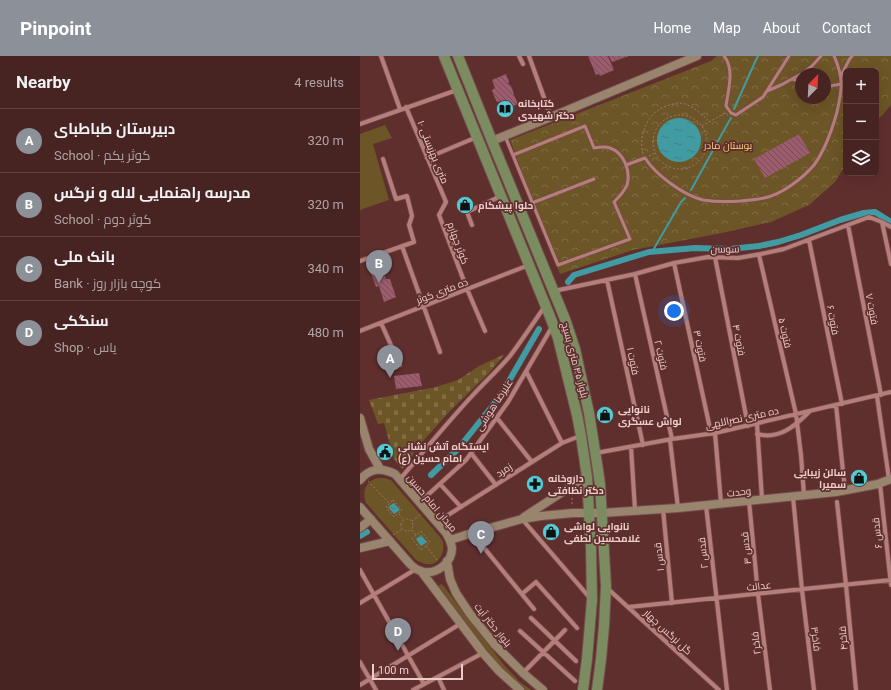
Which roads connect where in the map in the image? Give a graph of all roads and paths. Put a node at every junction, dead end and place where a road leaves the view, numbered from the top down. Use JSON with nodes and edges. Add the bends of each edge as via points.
{"nodes":[{"id":1,"x":381,"y":56,"type":"edge"},
{"id":2,"x":444,"y":56,"type":"edge"},
{"id":3,"x":458,"y":56,"type":"edge"},
{"id":4,"x":519,"y":56,"type":"edge"},
{"id":5,"x":529,"y":56,"type":"edge"},
{"id":6,"x":697,"y":56,"type":"edge"},
{"id":7,"x":724,"y":56,"type":"edge"},
{"id":8,"x":789,"y":56,"type":"edge"},
{"id":9,"x":821,"y":56,"type":"edge"},
{"id":10,"x":834,"y":56,"type":"edge"},
{"id":11,"x":852,"y":56,"type":"edge"},
{"id":12,"x":522,"y":64,"type":"dead end"},
{"id":13,"x":809,"y":68,"type":"edge"},
{"id":14,"x":841,"y":76,"type":"junction"},
{"id":15,"x":795,"y":77,"type":"edge"},
{"id":16,"x":792,"y":79,"type":"junction"},
{"id":17,"x":795,"y":80,"type":"edge"},
{"id":18,"x":841,"y":84,"type":"junction"},
{"id":19,"x":831,"y":86,"type":"edge"},
{"id":20,"x":457,"y":89,"type":"junction"},
{"id":21,"x":767,"y":91,"type":"junction"},
{"id":22,"x":406,"y":107,"type":"junction"},
{"id":23,"x":400,"y":110,"type":"junction"},
{"id":24,"x":729,"y":111,"type":"junction"},
{"id":25,"x":551,"y":117,"type":"junction"},
{"id":26,"x":710,"y":122,"type":"junction"},
{"id":27,"x":360,"y":124,"type":"edge"},
{"id":28,"x":702,"y":127,"type":"junction"},
{"id":29,"x":505,"y":136,"type":"junction"},
{"id":30,"x":477,"y":137,"type":"junction"},
{"id":31,"x":492,"y":141,"type":"junction"},
{"id":32,"x":655,"y":152,"type":"junction"},
{"id":33,"x":513,"y":155,"type":"junction"},
{"id":34,"x":427,"y":158,"type":"junction"},
{"id":35,"x":645,"y":158,"type":"junction"},
{"id":36,"x":382,"y":159,"type":"dead end"},
{"id":37,"x":626,"y":165,"type":"junction"},
{"id":38,"x":594,"y":179,"type":"dead end"},
{"id":39,"x":501,"y":196,"type":"junction"},
{"id":40,"x":446,"y":202,"type":"joint"},
{"id":41,"x":532,"y":203,"type":"junction"},
{"id":42,"x":882,"y":222,"type":"junction"},
{"id":43,"x":472,"y":225,"type":"dead end"},
{"id":44,"x":848,"y":225,"type":"junction"},
{"id":45,"x":891,"y":227,"type":"edge"},
{"id":46,"x":809,"y":240,"type":"junction"},
{"id":47,"x":402,"y":246,"type":"junction"},
{"id":48,"x":759,"y":255,"type":"junction"},
{"id":49,"x":715,"y":257,"type":"junction"},
{"id":50,"x":360,"y":261,"type":"edge"},
{"id":51,"x":674,"y":263,"type":"junction"},
{"id":52,"x":891,"y":264,"type":"edge"},
{"id":53,"x":529,"y":265,"type":"junction"},
{"id":54,"x":635,"y":274,"type":"junction"},
{"id":55,"x":608,"y":280,"type":"junction"},
{"id":56,"x":467,"y":289,"type":"junction"},
{"id":57,"x":554,"y":291,"type":"junction"},
{"id":58,"x":545,"y":305,"type":"junction"},
{"id":59,"x":424,"y":306,"type":"junction"},
{"id":60,"x":381,"y":323,"type":"junction"},
{"id":61,"x":553,"y":325,"type":"junction"},
{"id":62,"x":360,"y":331,"type":"edge"},
{"id":63,"x":485,"y":331,"type":"dead end"},
{"id":64,"x":440,"y":352,"type":"dead end"},
{"id":65,"x":400,"y":365,"type":"dead end"},
{"id":66,"x":526,"y":371,"type":"junction"},
{"id":67,"x":891,"y":392,"type":"edge"},
{"id":68,"x":879,"y":396,"type":"junction"},
{"id":69,"x":842,"y":404,"type":"junction"},
{"id":70,"x":836,"y":405,"type":"junction"},
{"id":71,"x":810,"y":411,"type":"junction"},
{"id":72,"x":589,"y":413,"type":"junction"},
{"id":73,"x":796,"y":414,"type":"junction"},
{"id":74,"x":577,"y":415,"type":"junction"},
{"id":75,"x":360,"y":418,"type":"edge"},
{"id":76,"x":497,"y":418,"type":"junction"},
{"id":77,"x":756,"y":424,"type":"junction"},
{"id":78,"x":797,"y":424,"type":"junction"},
{"id":79,"x":748,"y":426,"type":"junction"},
{"id":80,"x":713,"y":433,"type":"junction"},
{"id":81,"x":757,"y":434,"type":"junction"},
{"id":82,"x":581,"y":436,"type":"junction"},
{"id":83,"x":671,"y":439,"type":"junction"},
{"id":84,"x":562,"y":443,"type":"junction"},
{"id":85,"x":643,"y":445,"type":"junction"},
{"id":86,"x":632,"y":447,"type":"junction"},
{"id":87,"x":471,"y":453,"type":"junction"},
{"id":88,"x":596,"y":453,"type":"junction"},
{"id":89,"x":532,"y":462,"type":"junction"},
{"id":90,"x":380,"y":469,"type":"junction"},
{"id":91,"x":587,"y":476,"type":"junction"},
{"id":92,"x":362,"y":478,"type":"edge"},
{"id":93,"x":400,"y":479,"type":"junction"},
{"id":94,"x":890,"y":480,"type":"edge"},
{"id":95,"x":440,"y":484,"type":"junction"},
{"id":96,"x":879,"y":484,"type":"junction"},
{"id":97,"x":496,"y":485,"type":"junction"},
{"id":98,"x":572,"y":486,"type":"junction"},
{"id":99,"x":845,"y":491,"type":"junction"},
{"id":100,"x":804,"y":495,"type":"junction"},
{"id":101,"x":793,"y":497,"type":"junction"},
{"id":102,"x":762,"y":499,"type":"junction"},
{"id":103,"x":749,"y":501,"type":"junction"},
{"id":104,"x":420,"y":502,"type":"junction"},
{"id":105,"x":837,"y":502,"type":"dead end"},
{"id":106,"x":389,"y":504,"type":"junction"},
{"id":107,"x":721,"y":504,"type":"junction"},
{"id":108,"x":706,"y":505,"type":"junction"},
{"id":109,"x":360,"y":507,"type":"edge"},
{"id":110,"x":461,"y":507,"type":"junction"},
{"id":111,"x":678,"y":508,"type":"junction"},
{"id":112,"x":663,"y":509,"type":"junction"},
{"id":113,"x":426,"y":510,"type":"junction"},
{"id":114,"x":635,"y":510,"type":"junction"},
{"id":115,"x":398,"y":513,"type":"junction"},
{"id":116,"x":573,"y":513,"type":"junction"},
{"id":117,"x":589,"y":513,"type":"junction"},
{"id":118,"x":601,"y":513,"type":"junction"},
{"id":119,"x":371,"y":519,"type":"junction"},
{"id":120,"x":522,"y":519,"type":"junction"},
{"id":121,"x":404,"y":520,"type":"junction"},
{"id":122,"x":412,"y":521,"type":"junction"},
{"id":123,"x":437,"y":522,"type":"junction"},
{"id":124,"x":360,"y":528,"type":"edge"},
{"id":125,"x":402,"y":528,"type":"junction"},
{"id":126,"x":411,"y":530,"type":"junction"},
{"id":127,"x":472,"y":533,"type":"junction"},
{"id":128,"x":416,"y":535,"type":"junction"},
{"id":129,"x":389,"y":540,"type":"junction"},
{"id":130,"x":450,"y":540,"type":"junction"},
{"id":131,"x":426,"y":546,"type":"junction"},
{"id":132,"x":360,"y":548,"type":"edge"},
{"id":133,"x":445,"y":564,"type":"junction"},
{"id":134,"x":360,"y":570,"type":"edge"},
{"id":135,"x":419,"y":570,"type":"junction"},
{"id":136,"x":891,"y":580,"type":"edge"},
{"id":137,"x":846,"y":585,"type":"junction"},
{"id":138,"x":891,"y":585,"type":"edge"},
{"id":139,"x":606,"y":586,"type":"junction"},
{"id":140,"x":802,"y":590,"type":"junction"},
{"id":141,"x":374,"y":594,"type":"junction"},
{"id":142,"x":522,"y":594,"type":"junction"},
{"id":143,"x":758,"y":594,"type":"junction"},
{"id":144,"x":716,"y":598,"type":"junction"},
{"id":145,"x":592,"y":600,"type":"junction"},
{"id":146,"x":360,"y":603,"type":"edge"},
{"id":147,"x":672,"y":603,"type":"junction"},
{"id":148,"x":629,"y":607,"type":"junction"},
{"id":149,"x":534,"y":609,"type":"dead end"},
{"id":150,"x":531,"y":618,"type":"dead end"},
{"id":151,"x":461,"y":623,"type":"junction"},
{"id":152,"x":577,"y":628,"type":"dead end"},
{"id":153,"x":565,"y":630,"type":"dead end"},
{"id":154,"x":520,"y":631,"type":"dead end"},
{"id":155,"x":554,"y":641,"type":"junction"},
{"id":156,"x":543,"y":652,"type":"junction"},
{"id":157,"x":483,"y":653,"type":"junction"},
{"id":158,"x":408,"y":656,"type":"junction"},
{"id":159,"x":360,"y":662,"type":"edge"},
{"id":160,"x":576,"y":662,"type":"dead end"},
{"id":161,"x":523,"y":673,"type":"junction"},
{"id":162,"x":438,"y":677,"type":"junction"},
{"id":163,"x":370,"y":679,"type":"junction"},
{"id":164,"x":575,"y":681,"type":"dead end"},
{"id":165,"x":424,"y":684,"type":"junction"},
{"id":166,"x":360,"y":685,"type":"edge"},
{"id":167,"x":376,"y":690,"type":"edge"},
{"id":168,"x":413,"y":690,"type":"edge"},
{"id":169,"x":444,"y":690,"type":"edge"},
{"id":170,"x":520,"y":690,"type":"edge"},
{"id":171,"x":543,"y":690,"type":"edge"},
{"id":172,"x":583,"y":690,"type":"edge"},
{"id":173,"x":596,"y":690,"type":"edge"},
{"id":174,"x":719,"y":690,"type":"edge"},
{"id":175,"x":727,"y":690,"type":"edge"},
{"id":176,"x":770,"y":690,"type":"edge"},
{"id":177,"x":814,"y":690,"type":"edge"},
{"id":178,"x":856,"y":690,"type":"edge"}],
"edges":[{"from":1,"to":23,"type":"street"},
{"from":2,"to":20,"type":"main road","name":"بلوار ۴۵ متری بسیج"},
{"from":3,"to":31,"type":"main road","name":"بلوار ۴۵ متری بسیج"},
{"from":4,"to":12,"type":"street"},
{"from":5,"to":25,"type":"street"},
{"from":6,"to":25,"type":"street"},
{"from":7,"to":24,"type":"lane","via":[[730,75],[726,106]]},
{"from":8,"to":21,"type":"lane"},
{"from":9,"to":13,"type":"lane"},
{"from":10,"to":14,"type":"lane"},
{"from":11,"to":14,"type":"lane"},
{"from":14,"to":18,"type":"lane"},
{"from":15,"to":16,"type":"lane"},
{"from":16,"to":17,"type":"lane"},
{"from":16,"to":21,"type":"lane"},
{"from":18,"to":19,"type":"lane"},
{"from":18,"to":35,"type":"lane","via":[[834,122],[821,154],[806,173],[786,188],[765,198],[729,202],[702,199],[690,195],[661,176]]},
{"from":20,"to":22,"type":"street"},
{"from":20,"to":30,"type":"main road","name":"بلوار ۴۵ متری بسیج"},
{"from":21,"to":24,"type":"lane","via":[[763,97],[738,114]]},
{"from":22,"to":23,"type":"street"},
{"from":22,"to":34,"type":"street","name":"۱۰ متری بهزیستی"},
{"from":23,"to":27,"type":"street"},
{"from":24,"to":26,"type":"path"},
{"from":25,"to":29,"type":"street"},
{"from":26,"to":28,"type":"path"},
{"from":26,"to":35,"type":"path","via":[[694,108],[686,105],[678,103],[664,106],[648,120],[644,129],[642,141]]},
{"from":28,"to":32,"type":"path","via":[[687,116],[670,117],[657,128],[653,144]]},
{"from":28,"to":32,"type":"path","via":[[707,144],[699,161],[692,166],[683,169],[666,165]]},
{"from":29,"to":31,"type":"street"},
{"from":29,"to":33,"type":"lane"},
{"from":30,"to":34,"type":"street"},
{"from":30,"to":39,"type":"main road","name":"بلوار ۴۵ متری بسیج"},
{"from":31,"to":57,"type":"main road","name":"بلوار ۴۵ متری بسیج"},
{"from":32,"to":35,"type":"path"},
{"from":33,"to":37,"type":"lane","via":[[585,126],[594,148],[610,148]]},
{"from":33,"to":41,"type":"lane"},
{"from":34,"to":40,"type":"street","name":"۱۰ متری بهزیستی"},
{"from":35,"to":37,"type":"lane"},
{"from":36,"to":47,"type":"street","via":[[396,199],[407,196],[412,216],[409,225],[414,242]]},
{"from":37,"to":41,"type":"lane","via":[[628,183],[614,202],[630,239],[558,265]]},
{"from":38,"to":41,"type":"lane"},
{"from":39,"to":43,"type":"street","via":[[467,212]]},
{"from":39,"to":53,"type":"main road","name":"بلوار ۴۵ متری بسیج"},
{"from":40,"to":56,"type":"street","name":"کوثر چهارم","via":[[439,215]]},
{"from":42,"to":44,"type":"street","name":"سوسن","via":[[869,217]]},
{"from":42,"to":45,"type":"street","name":"سوسن"},
{"from":42,"to":52,"type":"street"},
{"from":44,"to":46,"type":"street","name":"سوسن"},
{"from":44,"to":68,"type":"street","name":"فتوت ۷"},
{"from":46,"to":48,"type":"street","name":"سوسن"},
{"from":46,"to":69,"type":"street","name":"فتوت ۶"},
{"from":47,"to":50,"type":"street"},
{"from":47,"to":59,"type":"street"},
{"from":48,"to":49,"type":"street","name":"سوسن","via":[[738,258]]},
{"from":48,"to":73,"type":"street","name":"فتوت ۵"},
{"from":49,"to":51,"type":"street","name":"سوسن"},
{"from":49,"to":79,"type":"street","name":"فتوت ۴"},
{"from":51,"to":54,"type":"street","name":"سوسن"},
{"from":51,"to":80,"type":"street","name":"فتوت ۳"},
{"from":53,"to":56,"type":"street","name":"ده متری کوثر"},
{"from":53,"to":58,"type":"main road","name":"بلوار ۴۵ متری بسیج"},
{"from":54,"to":55,"type":"street","name":"سوسن"},
{"from":54,"to":83,"type":"street","name":"فتوت ۲"},
{"from":55,"to":57,"type":"street","name":"سوسن"},
{"from":55,"to":85,"type":"street","name":"فتوت ۱"},
{"from":56,"to":59,"type":"street","name":"ده متری کوثر"},
{"from":56,"to":63,"type":"street","name":"کوثر چهارم"},
{"from":57,"to":72,"type":"main road","name":"بلوار ۴۵ متری بسیج","via":[[570,331]]},
{"from":58,"to":61,"type":"main road","name":"بلوار ۴۵ متری بسیج"},
{"from":58,"to":93,"type":"street","via":[[496,372],[452,418]]},
{"from":59,"to":60,"type":"street","name":"ده متری کوثر"},
{"from":59,"to":64,"type":"street"},
{"from":60,"to":62,"type":"street","name":"ده متری کوثر"},
{"from":60,"to":65,"type":"street"},
{"from":61,"to":66,"type":"street","name":"علیرضا هوشی"},
{"from":61,"to":74,"type":"main road","name":"بلوار ۴۵ متری بسیج"},
{"from":66,"to":76,"type":"street","name":"علیرضا هوشی"},
{"from":66,"to":84,"type":"street"},
{"from":67,"to":68,"type":"street","name":"ده متری نصراللهی"},
{"from":68,"to":69,"type":"street","name":"ده متری نصراللهی"},
{"from":68,"to":94,"type":"street","name":"فتوت ۷"},
{"from":69,"to":70,"type":"street","name":"ده متری نصراللهی"},
{"from":70,"to":71,"type":"street","name":"ده متری نصراللهی"},
{"from":70,"to":99,"type":"street"},
{"from":71,"to":73,"type":"street","name":"ده متری نصراللهی"},
{"from":71,"to":78,"type":"street"},
{"from":72,"to":74,"type":"main road"},
{"from":72,"to":88,"type":"main road","name":"بلوار ۴۵ متری بسیج"},
{"from":73,"to":77,"type":"street","name":"ده متری نصراللهی"},
{"from":73,"to":78,"type":"street","name":"فتوت ۵"},
{"from":74,"to":82,"type":"main road","name":"بلوار ۴۵ متری بسیج"},
{"from":75,"to":90,"type":"street","via":[[369,449]]},
{"from":76,"to":87,"type":"street","name":"علیرضا هوشی"},
{"from":76,"to":89,"type":"street"},
{"from":77,"to":79,"type":"street","name":"ده متری نصراللهی"},
{"from":77,"to":81,"type":"street"},
{"from":78,"to":81,"type":"street","via":[[782,432],[770,435]]},
{"from":78,"to":100,"type":"street","name":"فتوت ۵"},
{"from":79,"to":80,"type":"street","name":"ده متری نصراللهی"},
{"from":80,"to":83,"type":"street","name":"ده متری نصراللهی"},
{"from":80,"to":107,"type":"street","name":"فتوت ۳"},
{"from":81,"to":102,"type":"street"},
{"from":82,"to":84,"type":"street","name":"زمرد"},
{"from":82,"to":91,"type":"main road","name":"بلوار ۴۵ متری بسیج"},
{"from":83,"to":85,"type":"street","name":"ده متری نصراللهی"},
{"from":83,"to":111,"type":"street","name":"فتوت ۲"},
{"from":84,"to":89,"type":"street","name":"زمرد"},
{"from":85,"to":86,"type":"street","name":"ده متری نصراللهی"},
{"from":86,"to":88,"type":"street","name":"ده متری نصراللهی"},
{"from":86,"to":114,"type":"street"},
{"from":87,"to":95,"type":"street","name":"علیرضا هوشی"},
{"from":87,"to":97,"type":"street"},
{"from":88,"to":118,"type":"main road","name":"بلوار ۴۵ متری بسیج"},
{"from":89,"to":97,"type":"street","name":"زمرد"},
{"from":90,"to":92,"type":"street","via":[[371,471]]},
{"from":90,"to":93,"type":"street","name":"میدان امام حسین","via":[[388,470]]},
{"from":91,"to":98,"type":"street"},
{"from":91,"to":117,"type":"main road","name":"بلوار ۴۵ متری بسیج"},
{"from":92,"to":106,"type":"path"},
{"from":93,"to":104,"type":"street","name":"میدان امام حسین"},
{"from":94,"to":96,"type":"street","name":"وحدت"},
{"from":95,"to":104,"type":"street","name":"علیرضا هوشی"},
{"from":95,"to":110,"type":"street"},
{"from":96,"to":99,"type":"street","name":"وحدت"},
{"from":96,"to":136,"type":"street","name":"قدس ۶"},
{"from":97,"to":110,"type":"street","name":"زمرد"},
{"from":98,"to":116,"type":"path"},
{"from":98,"to":120,"type":"street"},
{"from":99,"to":100,"type":"street","name":"وحدت"},
{"from":100,"to":101,"type":"street","name":"وحدت"},
{"from":101,"to":102,"type":"street","name":"وحدت"},
{"from":101,"to":140,"type":"street","name":"فاخر۳"},
{"from":102,"to":103,"type":"street","name":"وحدت"},
{"from":103,"to":107,"type":"street","name":"وحدت"},
{"from":103,"to":143,"type":"street","name":"قدس ۳"},
{"from":104,"to":113,"type":"street","name":"میدان امام حسین"},
{"from":105,"to":137,"type":"street","name":"فاخر۴"},
{"from":106,"to":115,"type":"path","via":[[386,507],[394,517]]},
{"from":106,"to":115,"type":"path","via":[[393,500],[402,510]]},
{"from":107,"to":108,"type":"street","name":"وحدت"},
{"from":108,"to":111,"type":"street","name":"وحدت"},
{"from":108,"to":144,"type":"street","name":"قدس ۲"},
{"from":109,"to":119,"type":"street"},
{"from":110,"to":123,"type":"street","name":"زمرد"},
{"from":111,"to":112,"type":"street","name":"وحدت"},
{"from":112,"to":114,"type":"street","name":"وحدت"},
{"from":112,"to":147,"type":"street","name":"قدس ۱"},
{"from":113,"to":122,"type":"path"},
{"from":113,"to":123,"type":"street","name":"میدان امام حسین"},
{"from":114,"to":118,"type":"street","name":"وحدت"},
{"from":115,"to":121,"type":"path"},
{"from":116,"to":117,"type":"street"},
{"from":116,"to":120,"type":"street"},
{"from":117,"to":118,"type":"street","name":"وحدت"},
{"from":117,"to":145,"type":"main road","name":"بلوار ۴۵ متری بسیج"},
{"from":118,"to":139,"type":"main road","name":"بلوار ۴۵ متری بسیج"},
{"from":119,"to":124,"type":"street"},
{"from":119,"to":129,"type":"street"},
{"from":120,"to":127,"type":"street"},
{"from":120,"to":145,"type":"street"},
{"from":121,"to":122,"type":"path"},
{"from":121,"to":125,"type":"path"},
{"from":122,"to":126,"type":"path"},
{"from":123,"to":130,"type":"street","name":"میدان امام حسین"},
{"from":125,"to":126,"type":"path","via":[[406,531]]},
{"from":125,"to":129,"type":"path"},
{"from":126,"to":128,"type":"path"},
{"from":127,"to":130,"type":"street"},
{"from":127,"to":142,"type":"street"},
{"from":128,"to":131,"type":"path","via":[[421,532],[430,542]]},
{"from":128,"to":131,"type":"path","via":[[412,539],[421,550]]},
{"from":129,"to":132,"type":"street"},
{"from":129,"to":135,"type":"street","via":[[410,564]]},
{"from":130,"to":133,"type":"street","name":"میدان امام حسین","via":[[452,548]]},
{"from":131,"to":133,"type":"path"},
{"from":133,"to":135,"type":"street","via":[[432,572]]},
{"from":133,"to":161,"type":"street","name":"بلوار دکتر آیت","via":[[456,593],[470,614],[495,645]]},
{"from":134,"to":141,"type":"street"},
{"from":135,"to":141,"type":"street"},
{"from":135,"to":151,"type":"street"},
{"from":136,"to":137,"type":"street","name":"عدالت"},
{"from":136,"to":138,"type":"street","name":"قدس ۶"},
{"from":137,"to":140,"type":"street","name":"عدالت"},
{"from":137,"to":178,"type":"street","name":"فاخر۴"},
{"from":139,"to":148,"type":"street","name":"گل نرگس چهار"},
{"from":139,"to":173,"type":"main road","name":"بلوار ۴۵ متری بسیج","via":[[602,652]]},
{"from":140,"to":143,"type":"street","name":"عدالت"},
{"from":140,"to":177,"type":"street","name":"فاخر۳"},
{"from":141,"to":146,"type":"street"},
{"from":141,"to":158,"type":"street"},
{"from":142,"to":149,"type":"street"},
{"from":142,"to":152,"type":"street","via":[[536,582]]},
{"from":143,"to":144,"type":"street","name":"عدالت"},
{"from":143,"to":176,"type":"street","name":"فاخر۲"},
{"from":144,"to":147,"type":"street","name":"عدالت"},
{"from":144,"to":175,"type":"street","name":"قدس ۲"},
{"from":145,"to":172,"type":"main road","name":"بلوار ۴۵ متری بسیج"},
{"from":147,"to":148,"type":"street","name":"عدالت"},
{"from":148,"to":174,"type":"street","name":"گل نرگس چهار"},
{"from":150,"to":155,"type":"street"},
{"from":151,"to":157,"type":"street"},
{"from":151,"to":158,"type":"street"},
{"from":153,"to":155,"type":"street"},
{"from":154,"to":156,"type":"street"},
{"from":155,"to":156,"type":"street"},
{"from":155,"to":160,"type":"street"},
{"from":156,"to":161,"type":"street"},
{"from":156,"to":164,"type":"street"},
{"from":157,"to":162,"type":"street"},
{"from":157,"to":170,"type":"street"},
{"from":158,"to":163,"type":"street"},
{"from":158,"to":165,"type":"street"},
{"from":159,"to":163,"type":"street"},
{"from":161,"to":171,"type":"street","name":"بلوار دکتر آیت"},
{"from":162,"to":165,"type":"street"},
{"from":162,"to":169,"type":"street"},
{"from":163,"to":166,"type":"street"},
{"from":163,"to":167,"type":"street"},
{"from":165,"to":168,"type":"street"}]}
